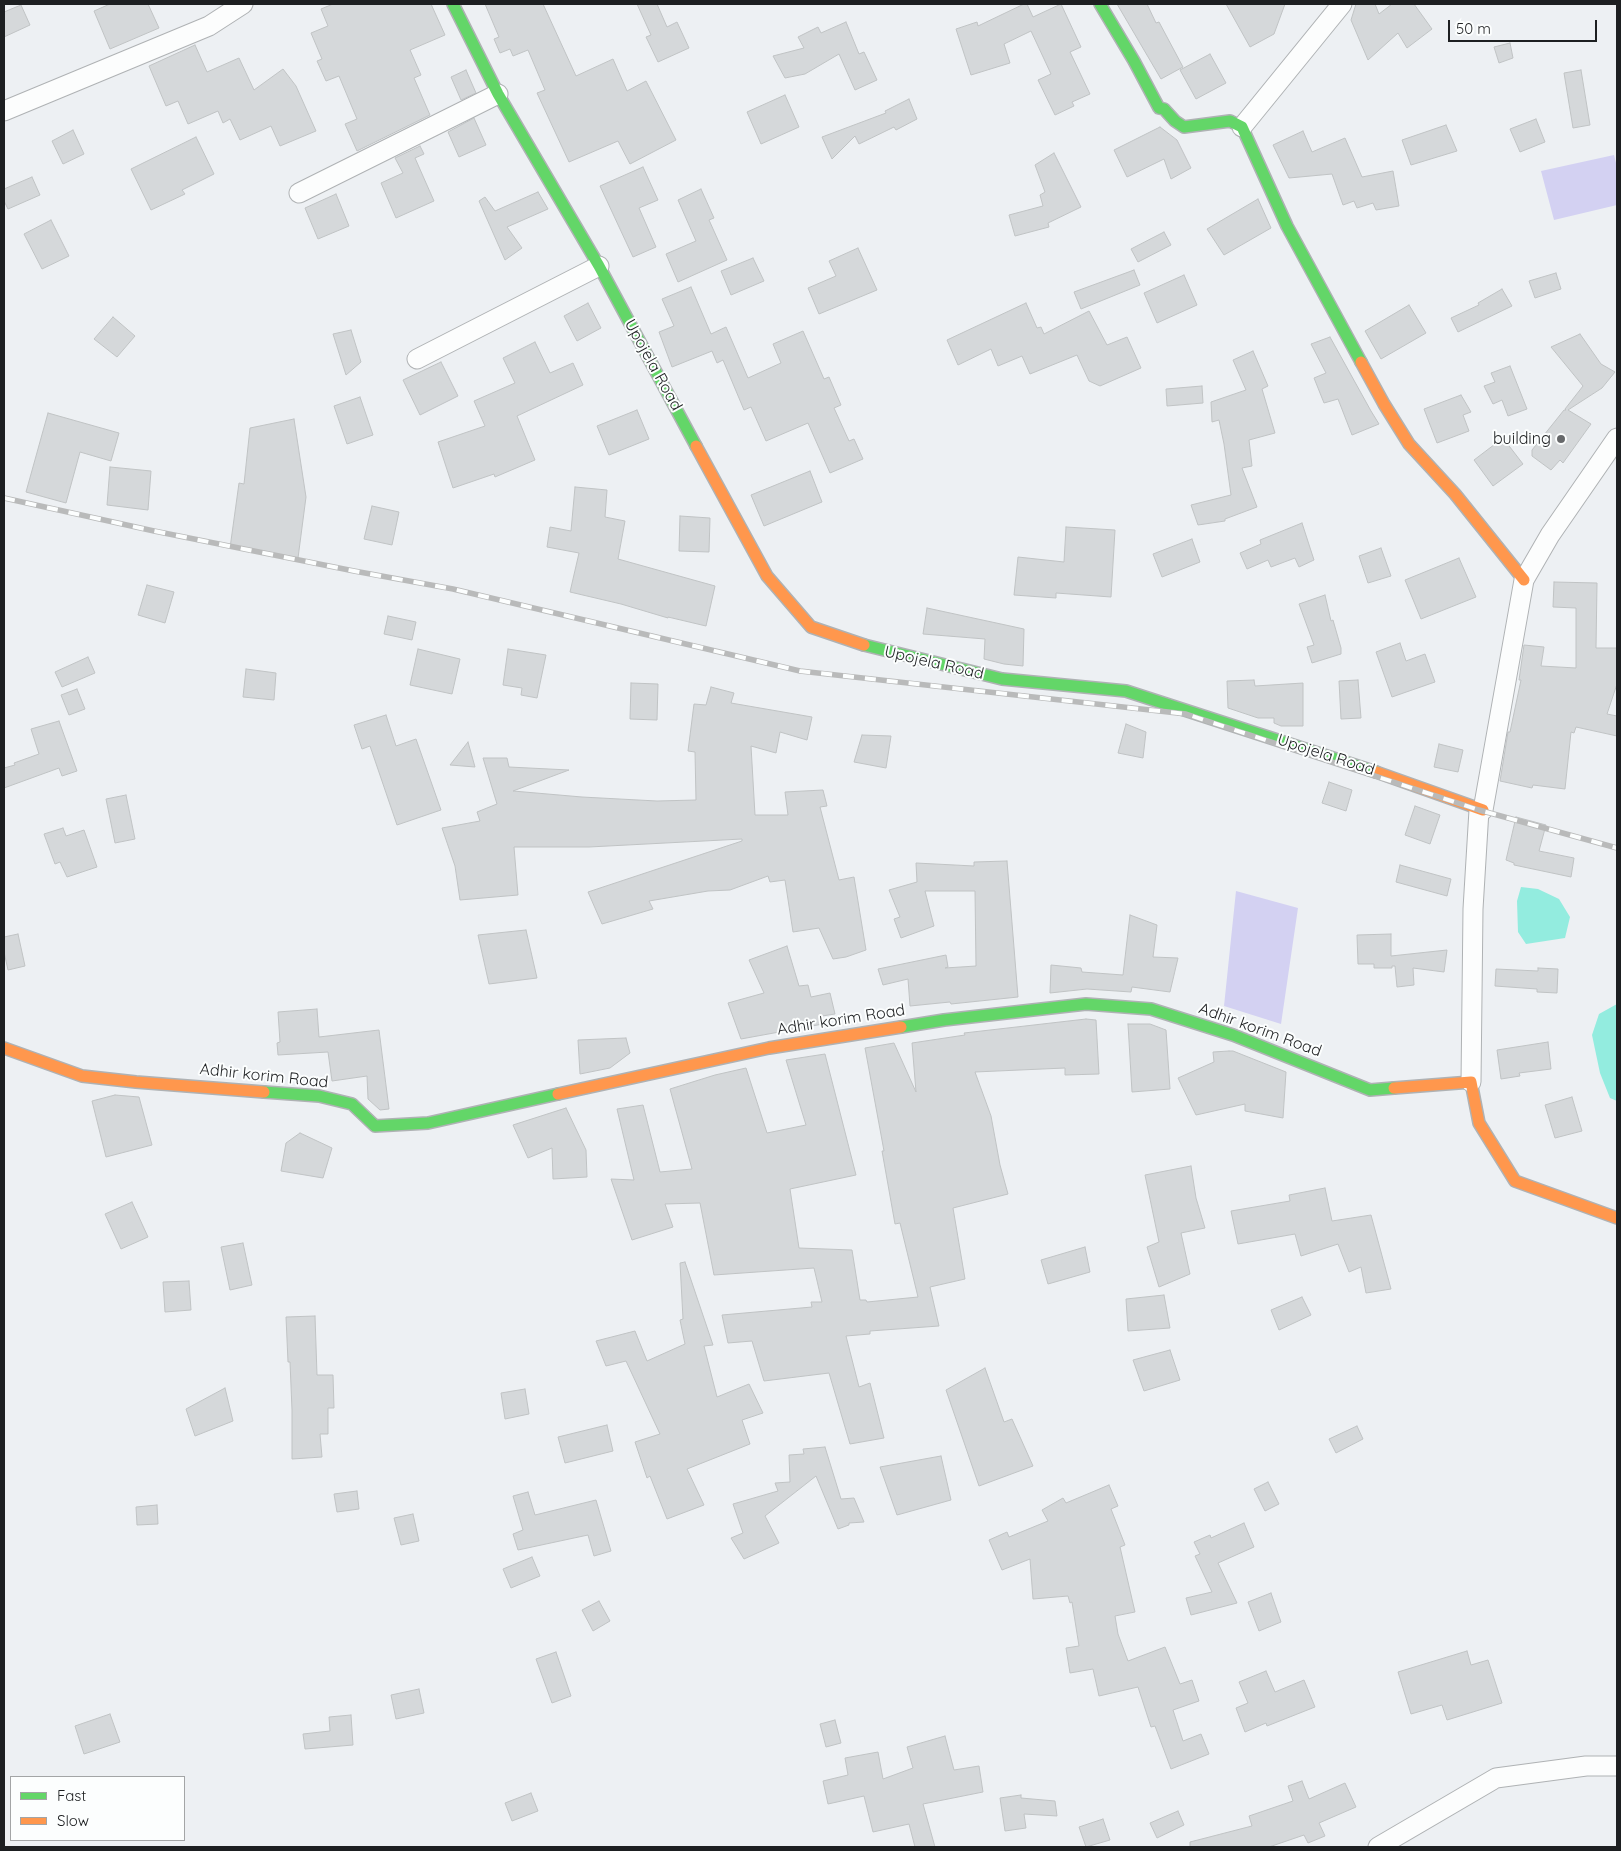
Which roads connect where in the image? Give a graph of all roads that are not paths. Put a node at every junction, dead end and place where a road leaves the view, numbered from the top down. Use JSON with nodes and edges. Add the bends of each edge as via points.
{"nodes":[{"id":1,"x":243,"y":4,"type":"edge"},
{"id":2,"x":452,"y":4,"type":"edge"},
{"id":3,"x":1100,"y":4,"type":"edge"},
{"id":4,"x":1342,"y":4,"type":"edge"},
{"id":5,"x":498,"y":94,"type":"junction"},
{"id":6,"x":4,"y":111,"type":"edge"},
{"id":7,"x":1242,"y":127,"type":"junction"},
{"id":8,"x":298,"y":194,"type":"dead end"},
{"id":9,"x":599,"y":266,"type":"junction"},
{"id":10,"x":417,"y":359,"type":"dead end"},
{"id":11,"x":1617,"y":438,"type":"edge"},
{"id":12,"x":1524,"y":580,"type":"junction"},
{"id":13,"x":1483,"y":810,"type":"junction"},
{"id":14,"x":4,"y":1048,"type":"edge"},
{"id":15,"x":1471,"y":1082,"type":"junction"},
{"id":16,"x":1617,"y":1218,"type":"edge"},
{"id":17,"x":1617,"y":1766,"type":"edge"},
{"id":18,"x":1378,"y":1847,"type":"edge"}],
"edges":[{"from":1,"to":6,"type":"street","via":[[209,26]]},
{"from":2,"to":5,"type":"street","name":"Upojela Road"},
{"from":3,"to":7,"type":"street","via":[[1158,108],[1164,109],[1184,127],[1230,121]]},
{"from":4,"to":7,"type":"street"},
{"from":5,"to":8,"type":"street"},
{"from":5,"to":9,"type":"street","name":"Upojela Road"},
{"from":7,"to":12,"type":"street","via":[[1287,226],[1384,404],[1409,444],[1455,494]]},
{"from":9,"to":10,"type":"street"},
{"from":9,"to":13,"type":"street","name":"Upojela Road","via":[[767,576],[811,627],[870,648],[1002,679],[1126,691],[1384,774]]},
{"from":11,"to":12,"type":"street","via":[[1550,535]]},
{"from":12,"to":13,"type":"street"},
{"from":13,"to":15,"type":"street","via":[[1479,810],[1473,909]]},
{"from":14,"to":15,"type":"street","name":"Adhir korim Road","via":[[82,1076],[319,1096],[352,1104],[375,1126],[428,1123],[768,1048],[944,1020],[1086,1004],[1151,1009],[1233,1035],[1370,1090]]},
{"from":15,"to":16,"type":"street","via":[[1479,1123],[1515,1181]]},
{"from":17,"to":18,"type":"street","via":[[1586,1766],[1496,1778]]}]}
